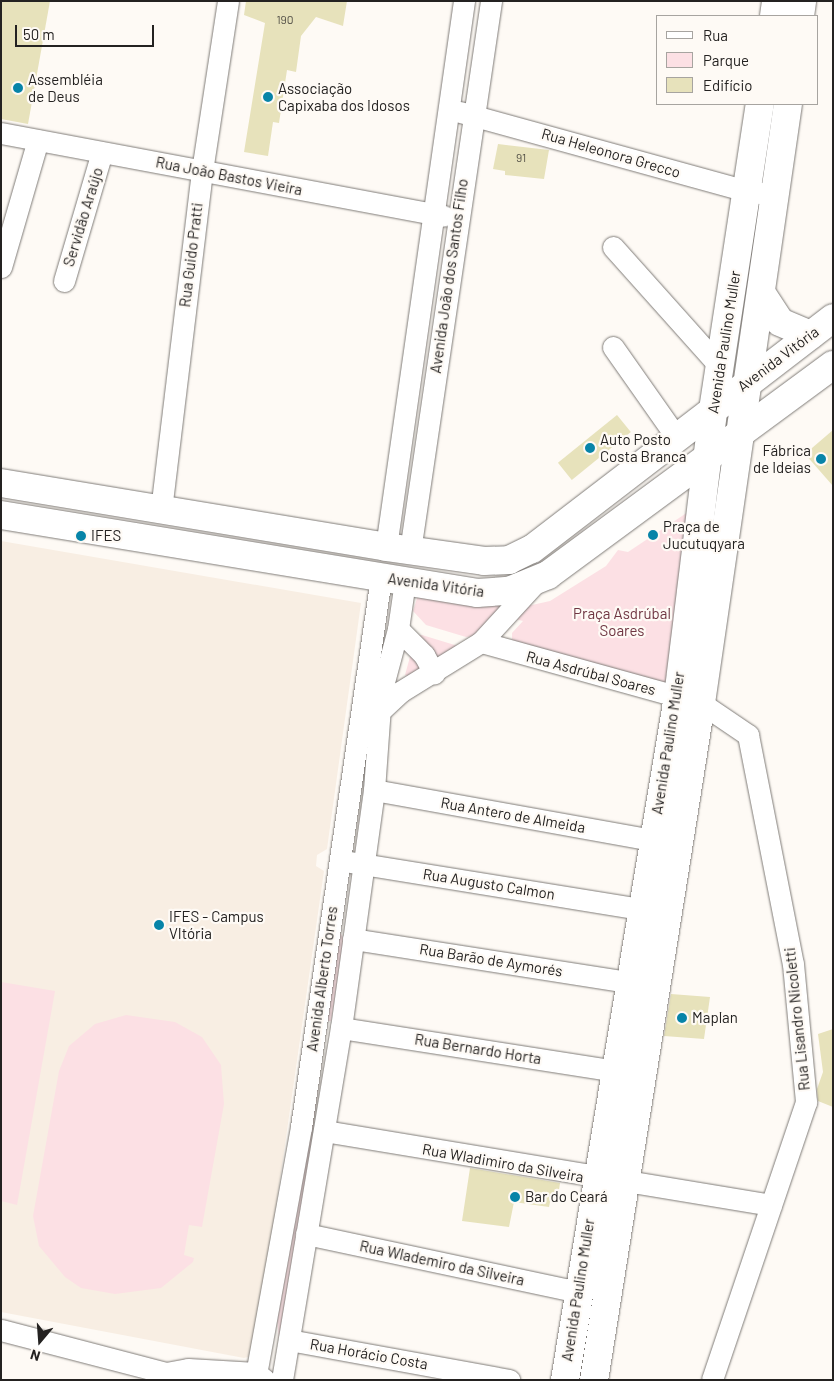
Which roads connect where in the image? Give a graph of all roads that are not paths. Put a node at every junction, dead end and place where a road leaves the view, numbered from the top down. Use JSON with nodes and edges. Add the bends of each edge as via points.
{"nodes":[{"id":1,"x":228,"y":1,"type":"edge"},
{"id":2,"x":464,"y":1,"type":"edge"},
{"id":3,"x":491,"y":1,"type":"edge"},
{"id":4,"x":776,"y":1,"type":"edge"},
{"id":5,"x":802,"y":1,"type":"edge"},
{"id":6,"x":774,"y":15,"type":"edge"},
{"id":7,"x":800,"y":15,"type":"edge"},
{"id":8,"x":760,"y":105,"type":"edge"},
{"id":9,"x":788,"y":105,"type":"edge"},
{"id":10,"x":447,"y":109,"type":"junction"},
{"id":11,"x":473,"y":114,"type":"junction"},
{"id":12,"x":1,"y":133,"type":"edge"},
{"id":13,"x":38,"y":140,"type":"junction"},
{"id":14,"x":102,"y":152,"type":"junction"},
{"id":15,"x":202,"y":171,"type":"junction"},
{"id":16,"x":746,"y":191,"type":"junction"},
{"id":17,"x":776,"y":195,"type":"junction"},
{"id":18,"x":431,"y":214,"type":"junction"},
{"id":19,"x":456,"y":218,"type":"junction"},
{"id":20,"x":613,"y":247,"type":"dead end"},
{"id":21,"x":1,"y":267,"type":"edge"},
{"id":22,"x":64,"y":281,"type":"dead end"},
{"id":23,"x":762,"y":294,"type":"junction"},
{"id":24,"x":833,"y":318,"type":"edge"},
{"id":25,"x":810,"y":335,"type":"junction"},
{"id":26,"x":613,"y":347,"type":"dead end"},
{"id":27,"x":833,"y":366,"type":"edge"},
{"id":28,"x":721,"y":368,"type":"junction"},
{"id":29,"x":746,"y":383,"type":"junction"},
{"id":30,"x":713,"y":410,"type":"junction"},
{"id":31,"x":737,"y":437,"type":"junction"},
{"id":32,"x":677,"y":438,"type":"junction"},
{"id":33,"x":707,"y":457,"type":"junction"},
{"id":34,"x":1,"y":483,"type":"edge"},
{"id":35,"x":161,"y":510,"type":"junction"},
{"id":36,"x":1,"y":515,"type":"edge"},
{"id":37,"x":398,"y":549,"type":"junction"},
{"id":38,"x":393,"y":579,"type":"junction"},
{"id":39,"x":537,"y":582,"type":"junction"},
{"id":40,"x":398,"y":629,"type":"junction"},
{"id":41,"x":481,"y":642,"type":"junction"},
{"id":42,"x":434,"y":673,"type":"junction"},
{"id":43,"x":382,"y":694,"type":"junction"},
{"id":44,"x":689,"y":700,"type":"junction"},
{"id":45,"x":374,"y":790,"type":"junction"},
{"id":46,"x":652,"y":840,"type":"junction"},
{"id":47,"x":338,"y":862,"type":"junction"},
{"id":48,"x":363,"y":863,"type":"junction"},
{"id":49,"x":641,"y":908,"type":"junction"},
{"id":50,"x":353,"y":939,"type":"junction"},
{"id":51,"x":629,"y":982,"type":"junction"},
{"id":52,"x":341,"y":1028,"type":"junction"},
{"id":53,"x":614,"y":1071,"type":"junction"},
{"id":54,"x":325,"y":1131,"type":"junction"},
{"id":55,"x":596,"y":1179,"type":"junction"},
{"id":56,"x":624,"y":1182,"type":"junction"},
{"id":57,"x":771,"y":1205,"type":"junction"},
{"id":58,"x":306,"y":1234,"type":"junction"},
{"id":59,"x":578,"y":1292,"type":"junction"},
{"id":60,"x":1,"y":1330,"type":"edge"},
{"id":61,"x":289,"y":1340,"type":"junction"},
{"id":62,"x":170,"y":1377,"type":"edge"},
{"id":63,"x":258,"y":1377,"type":"edge"},
{"id":64,"x":282,"y":1380,"type":"edge"},
{"id":65,"x":509,"y":1380,"type":"edge"},
{"id":66,"x":565,"y":1380,"type":"edge"},
{"id":67,"x":594,"y":1380,"type":"edge"},
{"id":68,"x":712,"y":1380,"type":"edge"}],
"edges":[{"from":1,"to":15,"type":"street","name":"Rua Guido Pratti"},
{"from":2,"to":10,"type":"street","name":"Avenida João dos Santos Filho"},
{"from":3,"to":11,"type":"street","name":"Avenida João dos Santos Filho"},
{"from":4,"to":6,"type":"main road"},
{"from":5,"to":7,"type":"main road"},
{"from":8,"to":16,"type":"main road","name":"Avenida Paulino Muller"},
{"from":9,"to":17,"type":"main road","name":"Avenida Paulino Muller"},
{"from":10,"to":11,"type":"street","name":"Rua Heleonora Grecco"},
{"from":10,"to":18,"type":"street","name":"Avenida João dos Santos Filho"},
{"from":11,"to":16,"type":"street","name":"Rua Heleonora Grecco"},
{"from":11,"to":19,"type":"street","name":"Avenida João dos Santos Filho"},
{"from":12,"to":13,"type":"street","name":"Rua João Bastos Vieira"},
{"from":13,"to":14,"type":"street","name":"Rua João Bastos Vieira"},
{"from":13,"to":21,"type":"street"},
{"from":14,"to":15,"type":"street","name":"Rua João Bastos Vieira"},
{"from":14,"to":22,"type":"street","name":"Servidão Araújo"},
{"from":15,"to":18,"type":"street","name":"Rua João Bastos Vieira"},
{"from":15,"to":35,"type":"street","name":"Rua Guido Pratti"},
{"from":16,"to":17,"type":"street","name":"Rua Heleonora Grecco"},
{"from":16,"to":28,"type":"main road","name":"Avenida Paulino Muller"},
{"from":17,"to":23,"type":"main road","name":"Avenida Paulino Muller"},
{"from":18,"to":19,"type":"street","name":"Rua João Bastos Vieira"},
{"from":18,"to":37,"type":"street","name":"Avenida João dos Santos Filho"},
{"from":19,"to":37,"type":"street","name":"Avenida João dos Santos Filho"},
{"from":20,"to":28,"type":"street"},
{"from":23,"to":25,"type":"main road","via":[[780,322]]},
{"from":23,"to":29,"type":"main road","name":"Avenida Paulino Muller"},
{"from":24,"to":25,"type":"main road","name":"Avenida Vitória"},
{"from":25,"to":29,"type":"main road","name":"Avenida Vitória"},
{"from":26,"to":32,"type":"street"},
{"from":27,"to":31,"type":"main road","name":"Avenida Vitória"},
{"from":28,"to":30,"type":"main road","name":"Avenida Paulino Muller"},
{"from":29,"to":30,"type":"main road","name":"Avenida Vitória"},
{"from":29,"to":31,"type":"main road","name":"Avenida Paulino Muller"},
{"from":30,"to":32,"type":"main road","name":"Avenida Vitória"},
{"from":30,"to":33,"type":"main road","name":"Avenida Paulino Muller"},
{"from":31,"to":33,"type":"main road","name":"Avenida Vitória"},
{"from":31,"to":44,"type":"main road","name":"Avenida Paulino Muller"},
{"from":32,"to":37,"type":"main road","name":"Avenida Vitória","via":[[521,556],[496,562]]},
{"from":33,"to":39,"type":"main road","name":"Avenida Vitória"},
{"from":33,"to":44,"type":"main road","name":"Avenida Paulino Muller"},
{"from":34,"to":35,"type":"main road","name":"Avenida Vitória"},
{"from":35,"to":37,"type":"main road","name":"Avenida Vitória"},
{"from":36,"to":38,"type":"main road","name":"Avenida Vitória"},
{"from":37,"to":38,"type":"main road"},
{"from":38,"to":39,"type":"main road","name":"Avenida Vitória","via":[[493,593]]},
{"from":38,"to":40,"type":"street","name":"Avenida Alberto Torres"},
{"from":38,"to":43,"type":"street","name":"Avenida Alberto Torres"},
{"from":39,"to":41,"type":"street"},
{"from":40,"to":42,"type":"street","via":[[424,655]]},
{"from":40,"to":43,"type":"street","name":"Avenida Alberto Torres"},
{"from":41,"to":42,"type":"street"},
{"from":41,"to":44,"type":"street","name":"Rua Asdrúbal Soares"},
{"from":42,"to":43,"type":"street"},
{"from":43,"to":45,"type":"street","name":"Avenida Alberto Torres"},
{"from":43,"to":47,"type":"street","name":"Avenida Alberto Torres"},
{"from":44,"to":46,"type":"main road","name":"Avenida Paulino Muller"},
{"from":44,"to":56,"type":"main road","name":"Avenida Paulino Muller"},
{"from":44,"to":57,"type":"street","name":"Rua Lisandro Nicoletti","via":[[748,735],[793,964],[806,1102]]},
{"from":45,"to":46,"type":"street","name":"Rua Antero de Almeida"},
{"from":45,"to":48,"type":"street","name":"Avenida Alberto Torres"},
{"from":46,"to":49,"type":"main road","name":"Avenida Paulino Muller"},
{"from":47,"to":48,"type":"street","name":"Rua Augusto Calmon"},
{"from":47,"to":63,"type":"street","name":"Avenida Alberto Torres","via":[[301,1127]]},
{"from":48,"to":49,"type":"street","name":"Rua Augusto Calmon"},
{"from":48,"to":50,"type":"street","name":"Avenida Alberto Torres"},
{"from":49,"to":51,"type":"main road","name":"Avenida Paulino Muller"},
{"from":50,"to":51,"type":"street","name":"Rua Barão de Aymorés"},
{"from":50,"to":52,"type":"street","name":"Avenida Alberto Torres"},
{"from":51,"to":53,"type":"main road","name":"Avenida Paulino Muller"},
{"from":52,"to":53,"type":"street","name":"Rua Bernardo Horta"},
{"from":52,"to":54,"type":"street","name":"Avenida Alberto Torres"},
{"from":53,"to":55,"type":"main road","name":"Avenida Paulino Muller"},
{"from":54,"to":55,"type":"street","name":"Rua Wladimiro da Silveira"},
{"from":54,"to":58,"type":"street","name":"Avenida Alberto Torres"},
{"from":55,"to":56,"type":"street","name":"Rua Wladimiro da Silveira"},
{"from":55,"to":59,"type":"main road","name":"Avenida Paulino Muller"},
{"from":56,"to":57,"type":"street","name":"Rua Wladimiro da Silveira"},
{"from":56,"to":67,"type":"main road","name":"Avenida Paulino Muller"},
{"from":57,"to":68,"type":"street","name":"Rua Lisandro Nicoletti"},
{"from":58,"to":59,"type":"street","name":"Rua Wlademiro da Silveira"},
{"from":58,"to":61,"type":"street","name":"Avenida Alberto Torres"},
{"from":59,"to":66,"type":"main road","name":"Avenida Paulino Muller"},
{"from":60,"to":62,"type":"street"},
{"from":61,"to":64,"type":"street","name":"Avenida Alberto Torres"},
{"from":61,"to":65,"type":"street","name":"Rua Horácio Costa"},
{"from":62,"to":63,"type":"street","via":[[188,1368]]}]}
